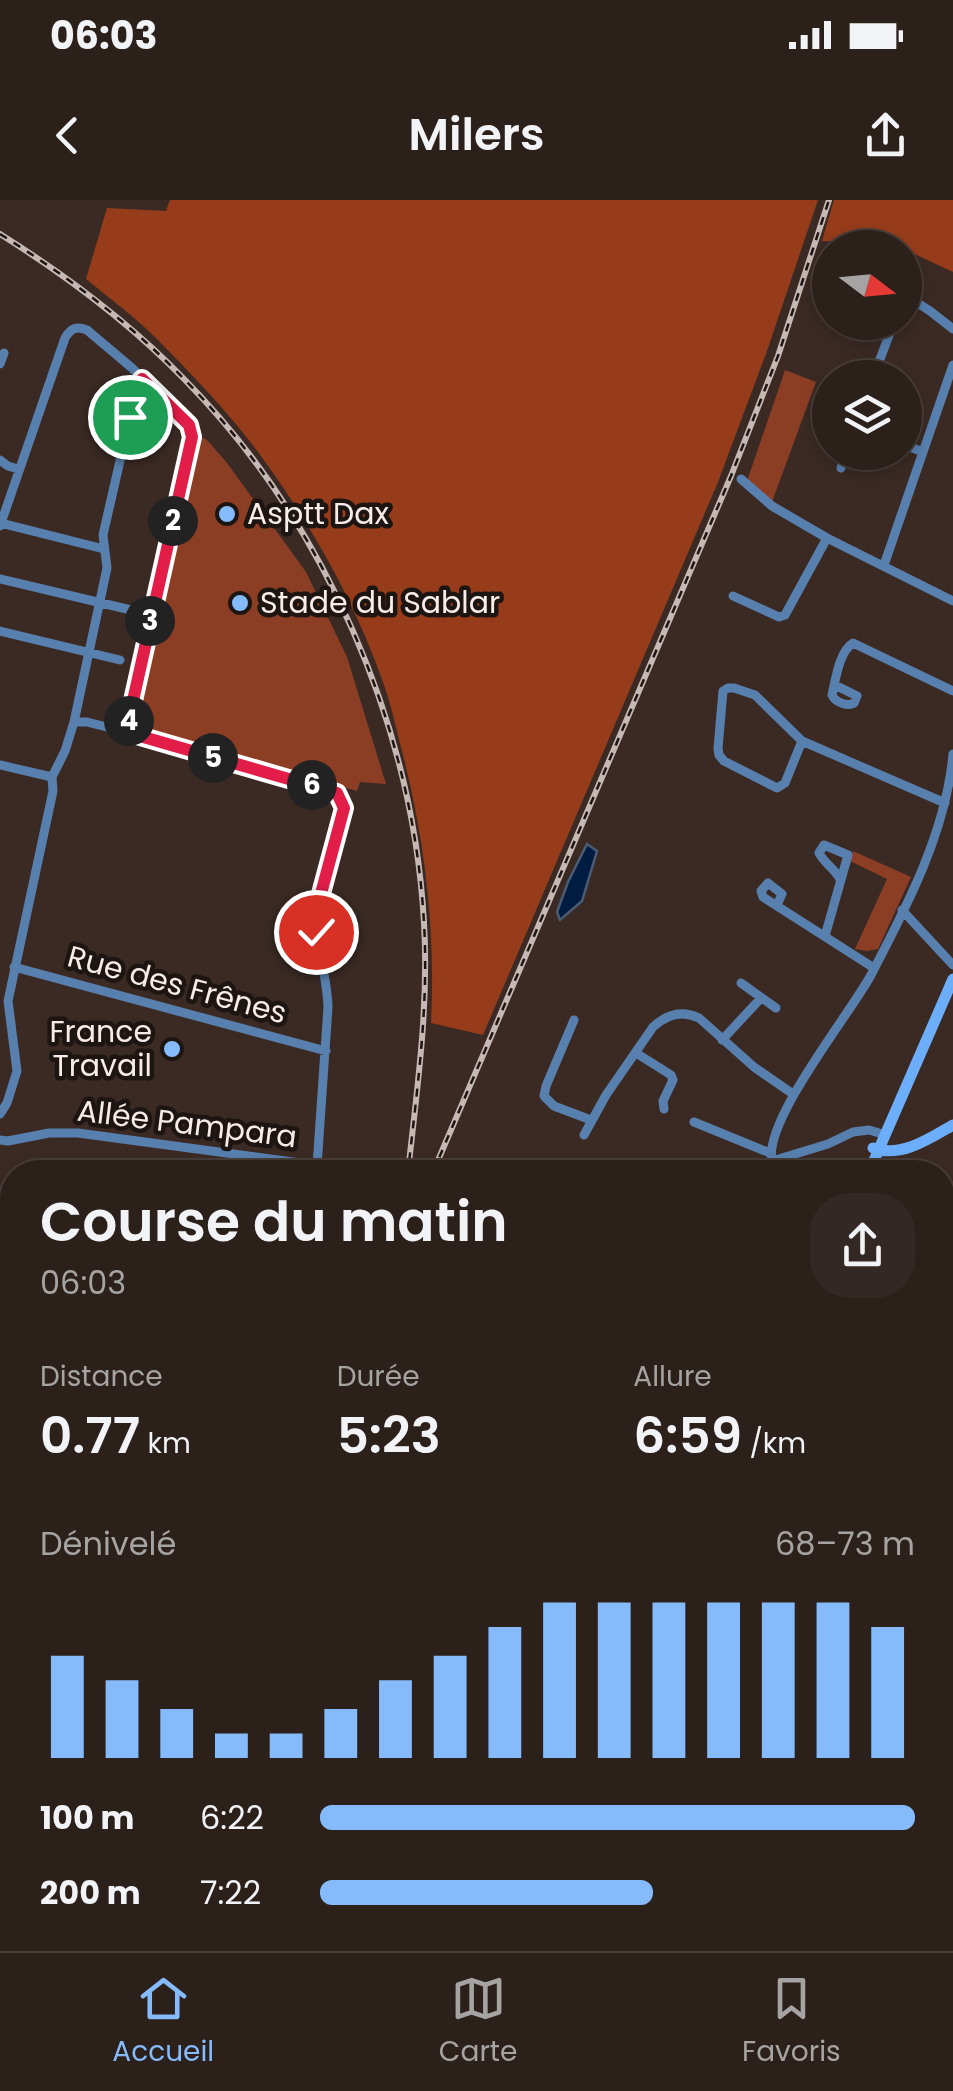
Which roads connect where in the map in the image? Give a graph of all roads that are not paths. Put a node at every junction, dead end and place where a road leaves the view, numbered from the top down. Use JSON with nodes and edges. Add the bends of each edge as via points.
{"nodes":[{"id":1,"x":922,"y":306,"type":"edge"},
{"id":2,"x":953,"y":329,"type":"edge"},
{"id":3,"x":4,"y":353,"type":"dead end"},
{"id":4,"x":0,"y":364,"type":"edge"},
{"id":5,"x":953,"y":365,"type":"edge"},
{"id":6,"x":142,"y":379,"type":"junction"},
{"id":7,"x":923,"y":452,"type":"joint"},
{"id":8,"x":0,"y":460,"type":"edge"},
{"id":9,"x":18,"y":469,"type":"junction"},
{"id":10,"x":741,"y":480,"type":"dead end"},
{"id":11,"x":1,"y":525,"type":"edge"},
{"id":12,"x":828,"y":538,"type":"junction"},
{"id":13,"x":104,"y":549,"type":"junction"},
{"id":14,"x":884,"y":565,"type":"junction"},
{"id":15,"x":0,"y":579,"type":"edge"},
{"id":16,"x":734,"y":596,"type":"dead end"},
{"id":17,"x":953,"y":601,"type":"edge"},
{"id":18,"x":100,"y":603,"type":"junction"},
{"id":19,"x":131,"y":610,"type":"dead end"},
{"id":20,"x":0,"y":630,"type":"edge"},
{"id":21,"x":88,"y":652,"type":"junction"},
{"id":22,"x":120,"y":660,"type":"dead end"},
{"id":23,"x":834,"y":684,"type":"dead end"},
{"id":24,"x":953,"y":691,"type":"edge"},
{"id":25,"x":74,"y":722,"type":"junction"},
{"id":26,"x":126,"y":732,"type":"junction"},
{"id":27,"x":802,"y":741,"type":"junction"},
{"id":28,"x":953,"y":754,"type":"edge"},
{"id":29,"x":0,"y":765,"type":"edge"},
{"id":30,"x":52,"y":777,"type":"junction"},
{"id":31,"x":945,"y":802,"type":"junction"},
{"id":32,"x":840,"y":879,"type":"dead end"},
{"id":33,"x":777,"y":905,"type":"dead end"},
{"id":34,"x":902,"y":910,"type":"junction"},
{"id":35,"x":825,"y":936,"type":"junction"},
{"id":36,"x":953,"y":966,"type":"edge"},
{"id":37,"x":14,"y":968,"type":"junction"},
{"id":38,"x":874,"y":968,"type":"junction"},
{"id":39,"x":953,"y":979,"type":"edge"},
{"id":40,"x":741,"y":983,"type":"dead end"},
{"id":41,"x":761,"y":998,"type":"junction"},
{"id":42,"x":776,"y":1008,"type":"dead end"},
{"id":43,"x":574,"y":1020,"type":"dead end"},
{"id":44,"x":722,"y":1040,"type":"junction"},
{"id":45,"x":326,"y":1052,"type":"junction"},
{"id":46,"x":636,"y":1052,"type":"junction"},
{"id":47,"x":793,"y":1094,"type":"junction"},
{"id":48,"x":664,"y":1109,"type":"dead end"},
{"id":49,"x":0,"y":1114,"type":"edge"},
{"id":50,"x":591,"y":1120,"type":"junction"},
{"id":51,"x":694,"y":1122,"type":"dead end"},
{"id":52,"x":953,"y":1125,"type":"edge"},
{"id":53,"x":883,"y":1135,"type":"junction"},
{"id":54,"x":584,"y":1136,"type":"dead end"},
{"id":55,"x":0,"y":1140,"type":"edge"},
{"id":56,"x":876,"y":1149,"type":"junction"},
{"id":57,"x":771,"y":1157,"type":"junction"},
{"id":58,"x":261,"y":1158,"type":"joint"},
{"id":59,"x":275,"y":1160,"type":"edge"},
{"id":60,"x":317,"y":1160,"type":"edge"},
{"id":61,"x":769,"y":1160,"type":"edge"},
{"id":62,"x":871,"y":1160,"type":"edge"}],
"edges":[{"from":1,"to":2,"type":"street"},
{"from":3,"to":4,"type":"street"},
{"from":5,"to":7,"type":"street"},
{"from":6,"to":9,"type":"street","via":[[88,330],[69,332]]},
{"from":6,"to":13,"type":"street"},
{"from":6,"to":26,"type":"street","via":[[189,425],[192,437]]},
{"from":7,"to":14,"type":"street"},
{"from":8,"to":9,"type":"street"},
{"from":9,"to":11,"type":"street"},
{"from":10,"to":12,"type":"street"},
{"from":11,"to":13,"type":"street"},
{"from":12,"to":14,"type":"street"},
{"from":12,"to":16,"type":"street","via":[[786,614],[779,617]]},
{"from":13,"to":18,"type":"street"},
{"from":14,"to":17,"type":"street"},
{"from":15,"to":18,"type":"street"},
{"from":18,"to":19,"type":"street"},
{"from":18,"to":21,"type":"street"},
{"from":20,"to":21,"type":"street"},
{"from":21,"to":22,"type":"street"},
{"from":21,"to":25,"type":"street"},
{"from":23,"to":24,"type":"street","via":[[853,643]]},
{"from":25,"to":26,"type":"street"},
{"from":25,"to":30,"type":"street"},
{"from":26,"to":45,"type":"street","via":[[330,790],[343,800],[316,914],[328,990]]},
{"from":27,"to":27,"type":"street","via":[[755,694],[723,691],[718,756],[724,761],[782,786]]},
{"from":27,"to":31,"type":"street"},
{"from":28,"to":31,"type":"street"},
{"from":29,"to":30,"type":"street"},
{"from":30,"to":37,"type":"street"},
{"from":31,"to":34,"type":"street"},
{"from":32,"to":35,"type":"street"},
{"from":33,"to":35,"type":"street"},
{"from":34,"to":36,"type":"street"},
{"from":34,"to":38,"type":"street"},
{"from":35,"to":38,"type":"street"},
{"from":37,"to":45,"type":"street","name":"Rue des Frênes"},
{"from":37,"to":49,"type":"street","via":[[8,1002],[17,1071]]},
{"from":38,"to":47,"type":"street"},
{"from":39,"to":53,"type":"main road"},
{"from":40,"to":41,"type":"street"},
{"from":41,"to":42,"type":"street"},
{"from":41,"to":44,"type":"street"},
{"from":43,"to":50,"type":"street","via":[[544,1096]]},
{"from":44,"to":46,"type":"street","via":[[699,1018],[676,1013],[663,1018]]},
{"from":44,"to":47,"type":"street"},
{"from":45,"to":60,"type":"street"},
{"from":46,"to":48,"type":"street","via":[[671,1076]]},
{"from":46,"to":50,"type":"street"},
{"from":47,"to":57,"type":"street"},
{"from":50,"to":54,"type":"street"},
{"from":51,"to":57,"type":"street"},
{"from":52,"to":56,"type":"main road","via":[[896,1151]]},
{"from":53,"to":56,"type":"main road"},
{"from":53,"to":57,"type":"street","via":[[853,1132]]},
{"from":55,"to":58,"type":"street","name":"Allée Pampara","via":[[78,1133]]},
{"from":56,"to":62,"type":"main road"},
{"from":57,"to":61,"type":"street"},
{"from":58,"to":59,"type":"street","name":"Allée Pampara"}]}
